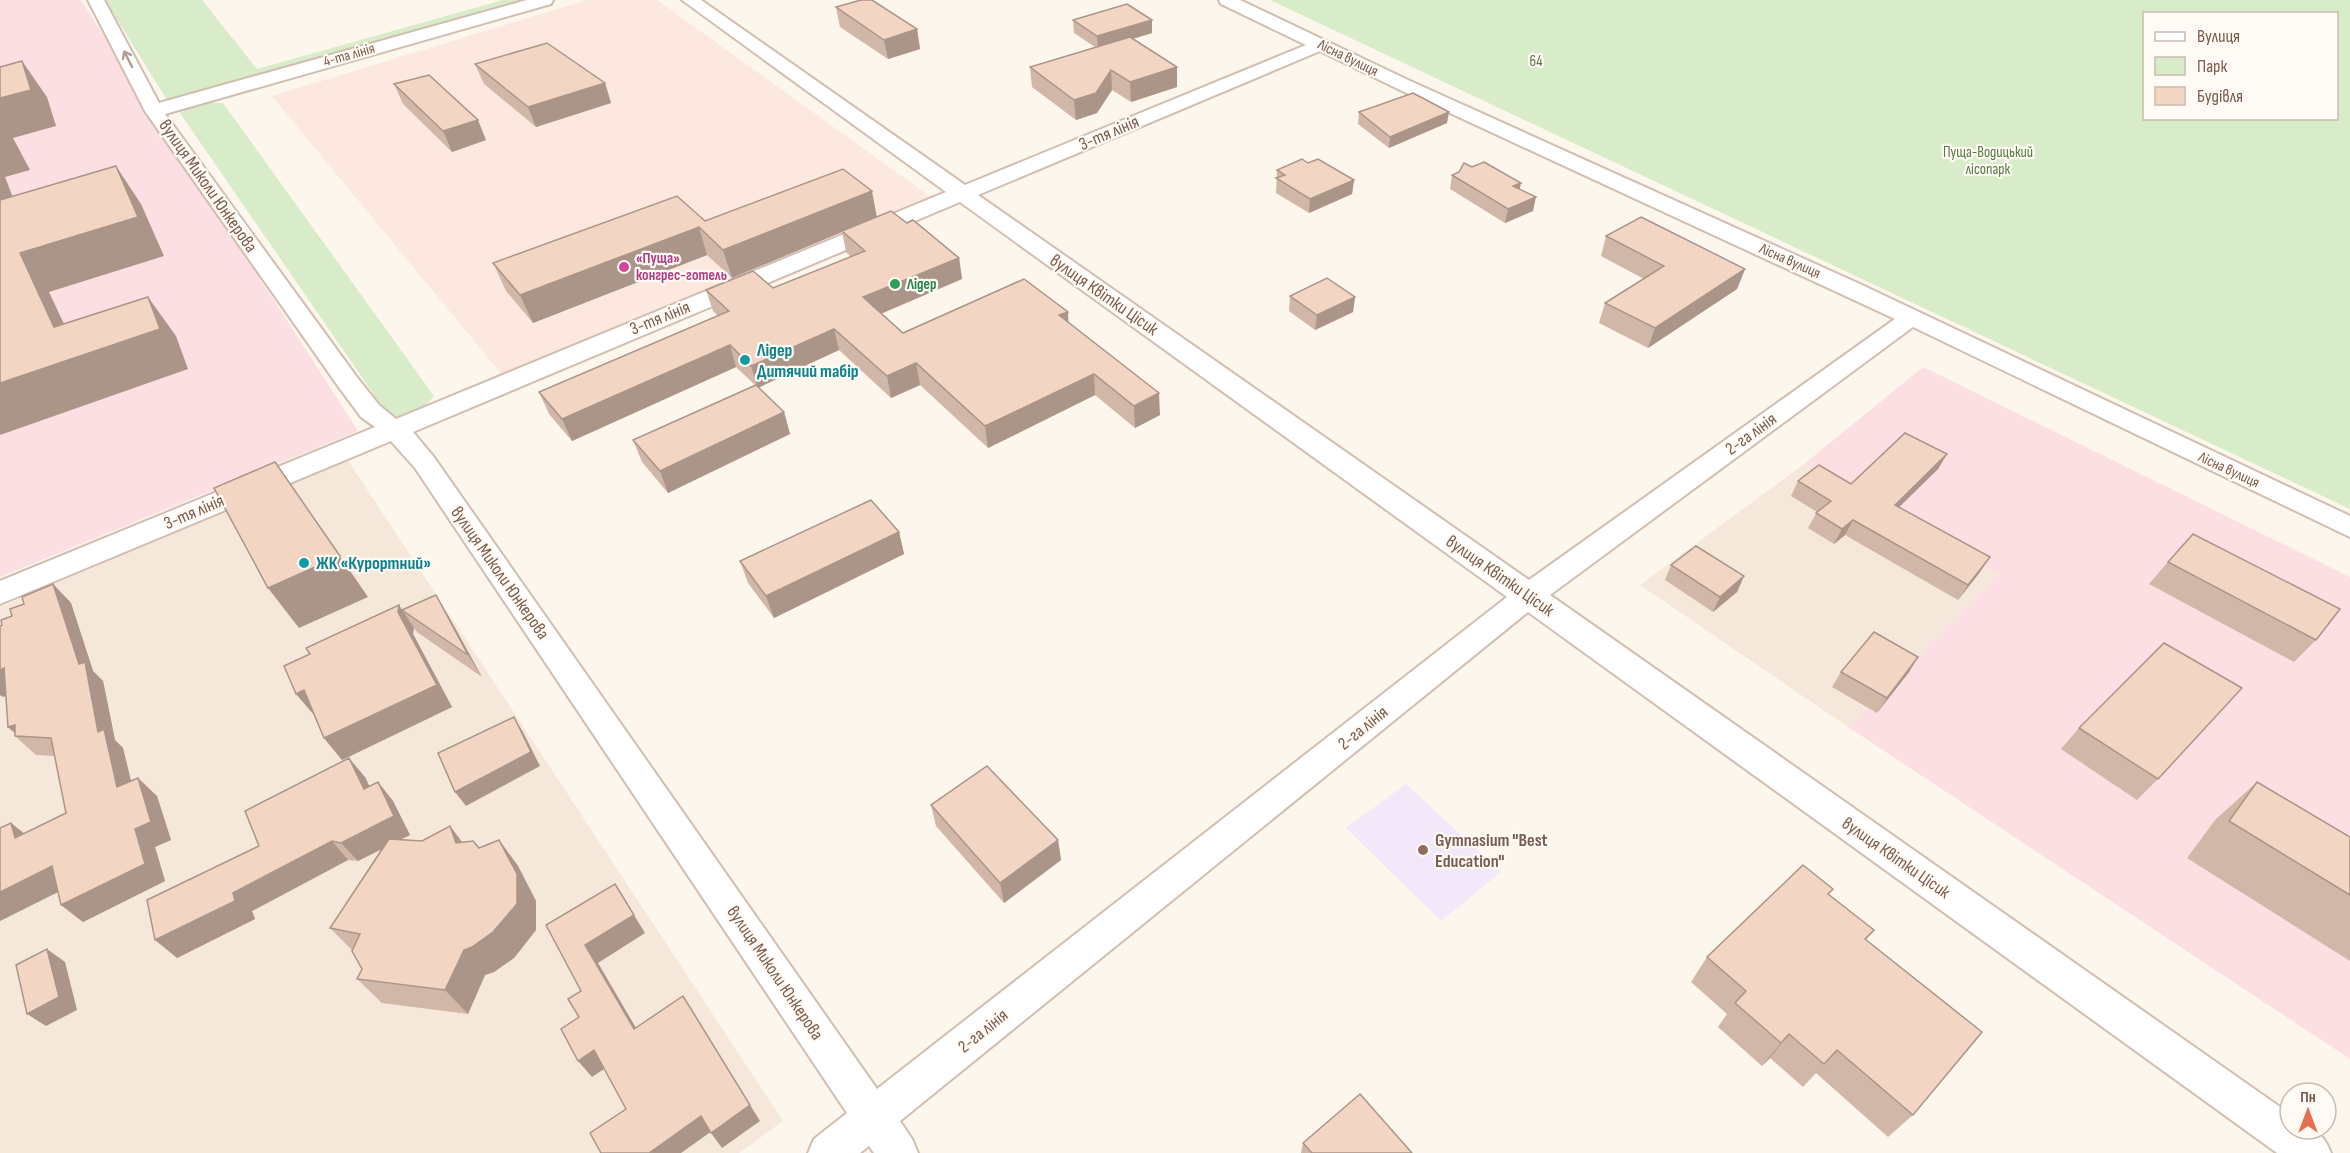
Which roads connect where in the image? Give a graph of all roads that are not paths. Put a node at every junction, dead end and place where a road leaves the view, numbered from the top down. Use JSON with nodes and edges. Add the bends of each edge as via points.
{"nodes":[{"id":1,"x":96,"y":0,"type":"edge"},
{"id":2,"x":545,"y":0,"type":"edge"},
{"id":3,"x":690,"y":0,"type":"edge"},
{"id":4,"x":1227,"y":0,"type":"edge"},
{"id":5,"x":1320,"y":45,"type":"junction"},
{"id":6,"x":154,"y":111,"type":"junction"},
{"id":7,"x":962,"y":194,"type":"junction"},
{"id":8,"x":1911,"y":318,"type":"junction"},
{"id":9,"x":392,"y":429,"type":"junction"},
{"id":10,"x":2350,"y":527,"type":"edge"},
{"id":11,"x":0,"y":593,"type":"edge"},
{"id":12,"x":1528,"y":596,"type":"junction"},
{"id":13,"x":874,"y":1118,"type":"junction"},
{"id":14,"x":828,"y":1153,"type":"edge"},
{"id":15,"x":898,"y":1153,"type":"edge"},
{"id":16,"x":2311,"y":1153,"type":"edge"}],
"edges":[{"from":6,"to":1,"type":"street","name":"вулиця Миколи Юнкерова","one_way":true},
{"from":2,"to":6,"type":"street","name":"4-та лінія"},
{"from":3,"to":7,"type":"street","name":"вулиця Квітки Цісик"},
{"from":4,"to":5,"type":"street","name":"Лісна вулиця"},
{"from":5,"to":7,"type":"street","name":"3-тя лінія"},
{"from":5,"to":8,"type":"street","name":"Лісна вулиця"},
{"from":6,"to":9,"type":"street","name":"вулиця Миколи Юнкерова","via":[[369,411]]},
{"from":7,"to":9,"type":"street","name":"3-тя лінія"},
{"from":7,"to":12,"type":"street","name":"вулиця Квітки Цісик"},
{"from":8,"to":10,"type":"street","name":"Лісна вулиця"},
{"from":8,"to":12,"type":"street","name":"2-га лінія"},
{"from":9,"to":11,"type":"street","name":"3-тя лінія"},
{"from":9,"to":13,"type":"street","name":"вулиця Миколи Юнкерова","via":[[407,440],[424,462]]},
{"from":12,"to":13,"type":"street","name":"2-га лінія"},
{"from":12,"to":16,"type":"street","name":"вулиця Квітки Цісик"},
{"from":13,"to":14,"type":"street","name":"2-га лінія"},
{"from":13,"to":15,"type":"street","name":"вулиця Миколи Юнкерова"}]}
